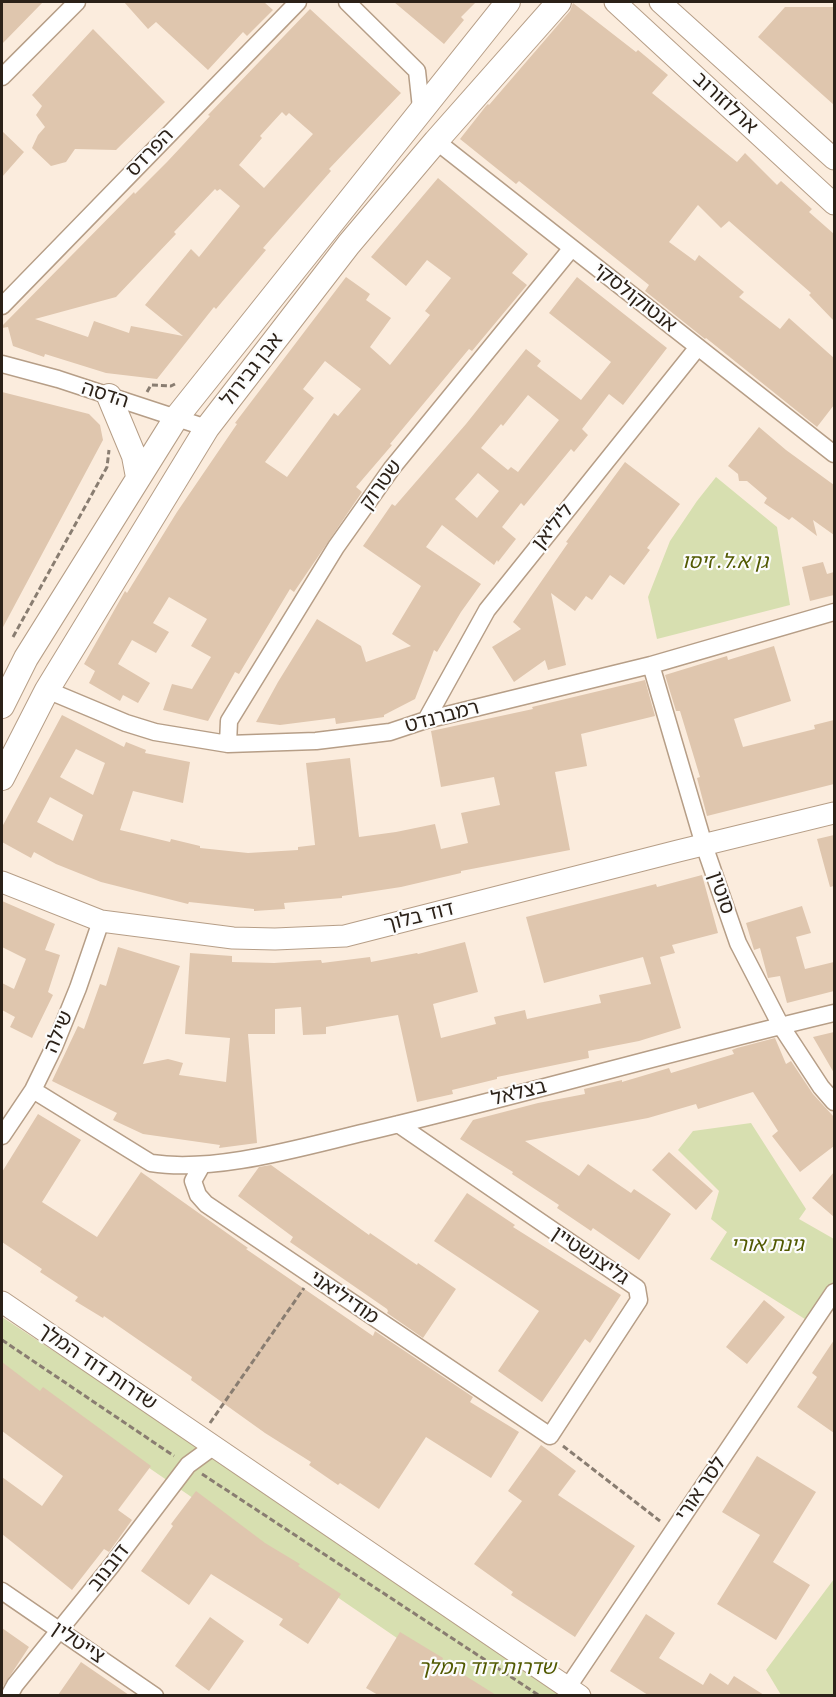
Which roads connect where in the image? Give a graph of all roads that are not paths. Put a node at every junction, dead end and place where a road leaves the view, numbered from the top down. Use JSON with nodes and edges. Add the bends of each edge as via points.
{"nodes":[{"id":1,"x":77,"y":2,"type":"edge"},
{"id":2,"x":298,"y":2,"type":"edge"},
{"id":3,"x":347,"y":2,"type":"edge"},
{"id":4,"x":508,"y":2,"type":"edge"},
{"id":5,"x":559,"y":2,"type":"edge"},
{"id":6,"x":615,"y":2,"type":"edge"},
{"id":7,"x":660,"y":2,"type":"edge"},
{"id":8,"x":2,"y":77,"type":"edge"},
{"id":9,"x":421,"y":108,"type":"junction"},
{"id":10,"x":436,"y":141,"type":"junction"},
{"id":11,"x":824,"y":142,"type":"edge"},
{"id":12,"x":834,"y":159,"type":"edge"},
{"id":13,"x":834,"y":204,"type":"edge"},
{"id":14,"x":571,"y":249,"type":"junction"},
{"id":15,"x":3,"y":302,"type":"edge"},
{"id":16,"x":698,"y":347,"type":"junction"},
{"id":17,"x":2,"y":364,"type":"edge"},
{"id":18,"x":109,"y":396,"type":"junction"},
{"id":19,"x":176,"y":418,"type":"junction"},
{"id":20,"x":207,"y":428,"type":"junction"},
{"id":21,"x":834,"y":454,"type":"edge"},
{"id":22,"x":138,"y":477,"type":"junction"},
{"id":23,"x":834,"y":612,"type":"edge"},
{"id":24,"x":651,"y":665,"type":"junction"},
{"id":25,"x":47,"y":690,"type":"junction"},
{"id":26,"x":2,"y":706,"type":"edge"},
{"id":27,"x":426,"y":720,"type":"junction"},
{"id":28,"x":228,"y":744,"type":"junction"},
{"id":29,"x":2,"y":778,"type":"edge"},
{"id":30,"x":834,"y":813,"type":"edge"},
{"id":31,"x":704,"y":845,"type":"junction"},
{"id":32,"x":2,"y":882,"type":"edge"},
{"id":33,"x":101,"y":921,"type":"junction"},
{"id":34,"x":834,"y":1014,"type":"edge"},
{"id":35,"x":781,"y":1026,"type":"junction"},
{"id":36,"x":33,"y":1090,"type":"junction"},
{"id":37,"x":834,"y":1102,"type":"edge"},
{"id":38,"x":398,"y":1124,"type":"junction"},
{"id":39,"x":2,"y":1136,"type":"edge"},
{"id":40,"x":202,"y":1165,"type":"junction"},
{"id":41,"x":834,"y":1292,"type":"edge"},
{"id":42,"x":2,"y":1302,"type":"edge"},
{"id":43,"x":550,"y":1436,"type":"joint"},
{"id":44,"x":207,"y":1442,"type":"junction"},
{"id":45,"x":2,"y":1591,"type":"edge"},
{"id":46,"x":60,"y":1630,"type":"junction"},
{"id":47,"x":574,"y":1691,"type":"edge"},
{"id":48,"x":9,"y":1695,"type":"edge"},
{"id":49,"x":155,"y":1695,"type":"edge"}],
"edges":[{"from":1,"to":8,"type":"street"},
{"from":2,"to":15,"type":"street","name":"הפרדס"},
{"from":3,"to":9,"type":"street","via":[[417,71]]},
{"from":4,"to":9,"type":"main road","name":"אבן גבירול"},
{"from":5,"to":10,"type":"main road","name":"אבן גבירול"},
{"from":6,"to":13,"type":"street","name":"ארלוזורוב"},
{"from":7,"to":11,"type":"street","name":"ארלוזורוב"},
{"from":9,"to":19,"type":"main road","name":"אבן גבירול"},
{"from":10,"to":14,"type":"street","name":"אנטוקולסקי"},
{"from":10,"to":20,"type":"main road","name":"אבן גבירול"},
{"from":11,"to":12,"type":"street","name":"ארלוזורוב"},
{"from":14,"to":16,"type":"street","name":"אנטוקולסקי"},
{"from":14,"to":28,"type":"street","name":"שטרוק","via":[[392,468],[336,547],[229,721]]},
{"from":16,"to":21,"type":"street","name":"אנטוקולסקי"},
{"from":16,"to":27,"type":"street","name":"ליליאן","via":[[487,610]]},
{"from":17,"to":18,"type":"street","name":"הדסה"},
{"from":18,"to":19,"type":"street","name":"הדסה"},
{"from":18,"to":22,"type":"main road","via":[[134,456]]},
{"from":19,"to":20,"type":"street","name":"הדסה"},
{"from":19,"to":22,"type":"main road","name":"אבן גבירול"},
{"from":20,"to":25,"type":"main road","name":"אבן גבירול"},
{"from":22,"to":26,"type":"main road","name":"אבן גבירול","via":[[26,658]]},
{"from":23,"to":24,"type":"street","name":"רמברנדט"},
{"from":24,"to":27,"type":"street","name":"רמברנדט"},
{"from":24,"to":31,"type":"street","name":"סוטין"},
{"from":25,"to":28,"type":"street","name":"רמברנדט","via":[[155,732]]},
{"from":25,"to":29,"type":"main road","name":"אבן גבירול"},
{"from":27,"to":28,"type":"street","name":"רמברנדט","via":[[390,732]]},
{"from":30,"to":31,"type":"street","name":"דוד בלוך"},
{"from":31,"to":33,"type":"street","name":"דוד בלוך","via":[[345,936],[233,938]]},
{"from":31,"to":35,"type":"street","name":"סוטין","via":[[738,943]]},
{"from":32,"to":33,"type":"street","name":"דוד בלוך"},
{"from":33,"to":36,"type":"street","name":"שילה","via":[[62,1027]]},
{"from":34,"to":35,"type":"street","name":"בצלאל"},
{"from":35,"to":37,"type":"street","name":"סוטין"},
{"from":35,"to":38,"type":"street","name":"בצלאל"},
{"from":36,"to":39,"type":"street","name":"שילה"},
{"from":36,"to":40,"type":"street","via":[[151,1163]]},
{"from":38,"to":40,"type":"street","name":"בצלאל","via":[[261,1156]]},
{"from":38,"to":43,"type":"street","name":"גליצנשטיין","via":[[637,1288],[639,1300]]},
{"from":40,"to":43,"type":"street","name":"מודיליאני","via":[[193,1182],[206,1204]]},
{"from":41,"to":47,"type":"street","name":"לסר אורי","via":[[673,1530]]},
{"from":42,"to":44,"type":"street","name":"שדרות דוד המלך"},
{"from":44,"to":46,"type":"street","name":"דובנוב"},
{"from":44,"to":47,"type":"street","name":"שדרות דוד המלך"},
{"from":45,"to":46,"type":"street","name":"צייטלין"},
{"from":46,"to":48,"type":"street","name":"דובנוב"},
{"from":46,"to":49,"type":"street","name":"צייטלין"}]}
